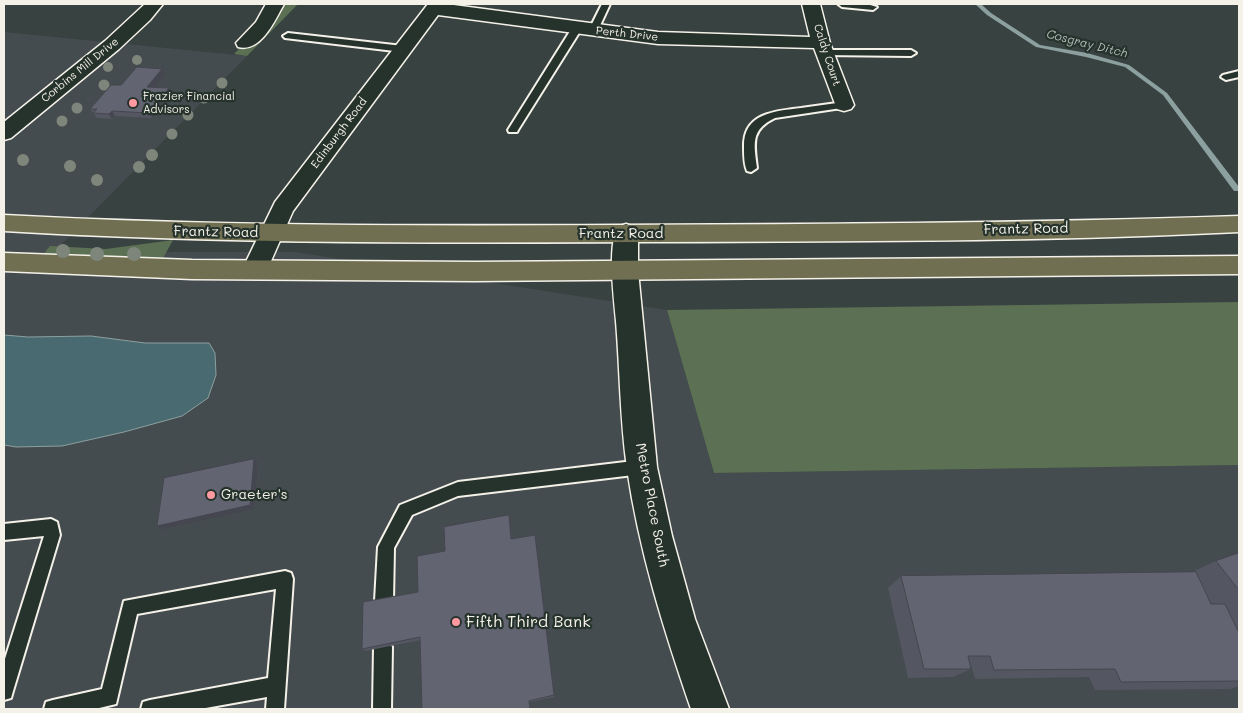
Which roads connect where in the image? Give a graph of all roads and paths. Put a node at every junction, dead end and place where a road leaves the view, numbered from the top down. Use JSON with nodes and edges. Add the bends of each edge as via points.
{"nodes":[{"id":1,"x":154,"y":4,"type":"edge"},
{"id":2,"x":276,"y":4,"type":"edge"},
{"id":3,"x":606,"y":4,"type":"edge"},
{"id":4,"x":811,"y":4,"type":"edge"},
{"id":5,"x":842,"y":4,"type":"edge"},
{"id":6,"x":436,"y":6,"type":"edge"},
{"id":7,"x":873,"y":7,"type":"dead end"},
{"id":8,"x":586,"y":29,"type":"junction"},
{"id":9,"x":288,"y":36,"type":"dead end"},
{"id":10,"x":245,"y":43,"type":"dead end"},
{"id":11,"x":823,"y":48,"type":"junction"},
{"id":12,"x":403,"y":49,"type":"junction"},
{"id":13,"x":911,"y":53,"type":"dead end"},
{"id":14,"x":1239,"y":74,"type":"edge"},
{"id":15,"x":1226,"y":76,"type":"dead end"},
{"id":16,"x":844,"y":105,"type":"joint"},
{"id":17,"x":513,"y":130,"type":"dead end"},
{"id":18,"x":4,"y":133,"type":"edge"},
{"id":19,"x":751,"y":168,"type":"dead end"},
{"id":20,"x":4,"y":223,"type":"edge"},
{"id":21,"x":1239,"y":224,"type":"edge"},
{"id":22,"x":66,"y":228,"type":"junction"},
{"id":23,"x":272,"y":232,"type":"junction"},
{"id":24,"x":626,"y":234,"type":"junction"},
{"id":25,"x":4,"y":239,"type":"edge"},
{"id":26,"x":4,"y":262,"type":"edge"},
{"id":27,"x":1239,"y":265,"type":"edge"},
{"id":28,"x":255,"y":270,"type":"junction"},
{"id":29,"x":625,"y":271,"type":"junction"},
{"id":30,"x":642,"y":467,"type":"junction"},
{"id":31,"x":4,"y":532,"type":"edge"},
{"id":32,"x":384,"y":601,"type":"edge"},
{"id":33,"x":383,"y":648,"type":"edge"},
{"id":34,"x":276,"y":686,"type":"junction"},
{"id":35,"x":4,"y":691,"type":"edge"},
{"id":36,"x":108,"y":703,"type":"edge"},
{"id":37,"x":53,"y":709,"type":"edge"},
{"id":38,"x":150,"y":709,"type":"edge"},
{"id":39,"x":274,"y":709,"type":"edge"},
{"id":40,"x":382,"y":709,"type":"edge"},
{"id":41,"x":710,"y":709,"type":"edge"}],
"edges":[{"from":1,"to":18,"type":"street","name":"Corbins Mill Drive","via":[[112,45]]},
{"from":2,"to":10,"type":"street","via":[[264,25]]},
{"from":3,"to":8,"type":"lane"},
{"from":4,"to":11,"type":"street","name":"Caldy Court"},
{"from":5,"to":7,"type":"lane"},
{"from":6,"to":8,"type":"street","name":"Perth Drive"},
{"from":6,"to":12,"type":"street","name":"Edinburgh Road"},
{"from":8,"to":11,"type":"street","name":"Perth Drive","via":[[658,38]]},
{"from":8,"to":17,"type":"lane"},
{"from":9,"to":12,"type":"lane"},
{"from":11,"to":13,"type":"lane"},
{"from":11,"to":16,"type":"street","name":"Caldy Court"},
{"from":12,"to":23,"type":"street","name":"Edinburgh Road","via":[[283,208]]},
{"from":14,"to":15,"type":"lane"},
{"from":16,"to":19,"type":"lane","via":[[763,119],[749,137]]},
{"from":20,"to":22,"type":"main road","name":"Frantz Road"},
{"from":21,"to":24,"type":"main road","name":"Frantz Road"},
{"from":22,"to":23,"type":"main road","name":"Frantz Road"},
{"from":22,"to":25,"type":"main road","via":[[24,239]]},
{"from":23,"to":24,"type":"main road","name":"Frantz Road"},
{"from":23,"to":28,"type":"street","name":"Edinburgh Road"},
{"from":24,"to":29,"type":"street","name":"Metro Place South"},
{"from":26,"to":28,"type":"main road","via":[[97,268]]},
{"from":27,"to":29,"type":"main road"},
{"from":28,"to":29,"type":"main road"},
{"from":29,"to":30,"type":"street","name":"Metro Place South"},
{"from":30,"to":32,"type":"lane","via":[[458,489],[406,510],[386,547]]},
{"from":30,"to":41,"type":"street","name":"Metro Place South","via":[[678,619]]},
{"from":31,"to":35,"type":"lane","via":[[52,527]]},
{"from":33,"to":40,"type":"lane"},
{"from":34,"to":36,"type":"lane","via":[[286,579],[130,607]]},
{"from":34,"to":38,"type":"lane"},
{"from":34,"to":39,"type":"lane"},
{"from":36,"to":37,"type":"lane"}]}
